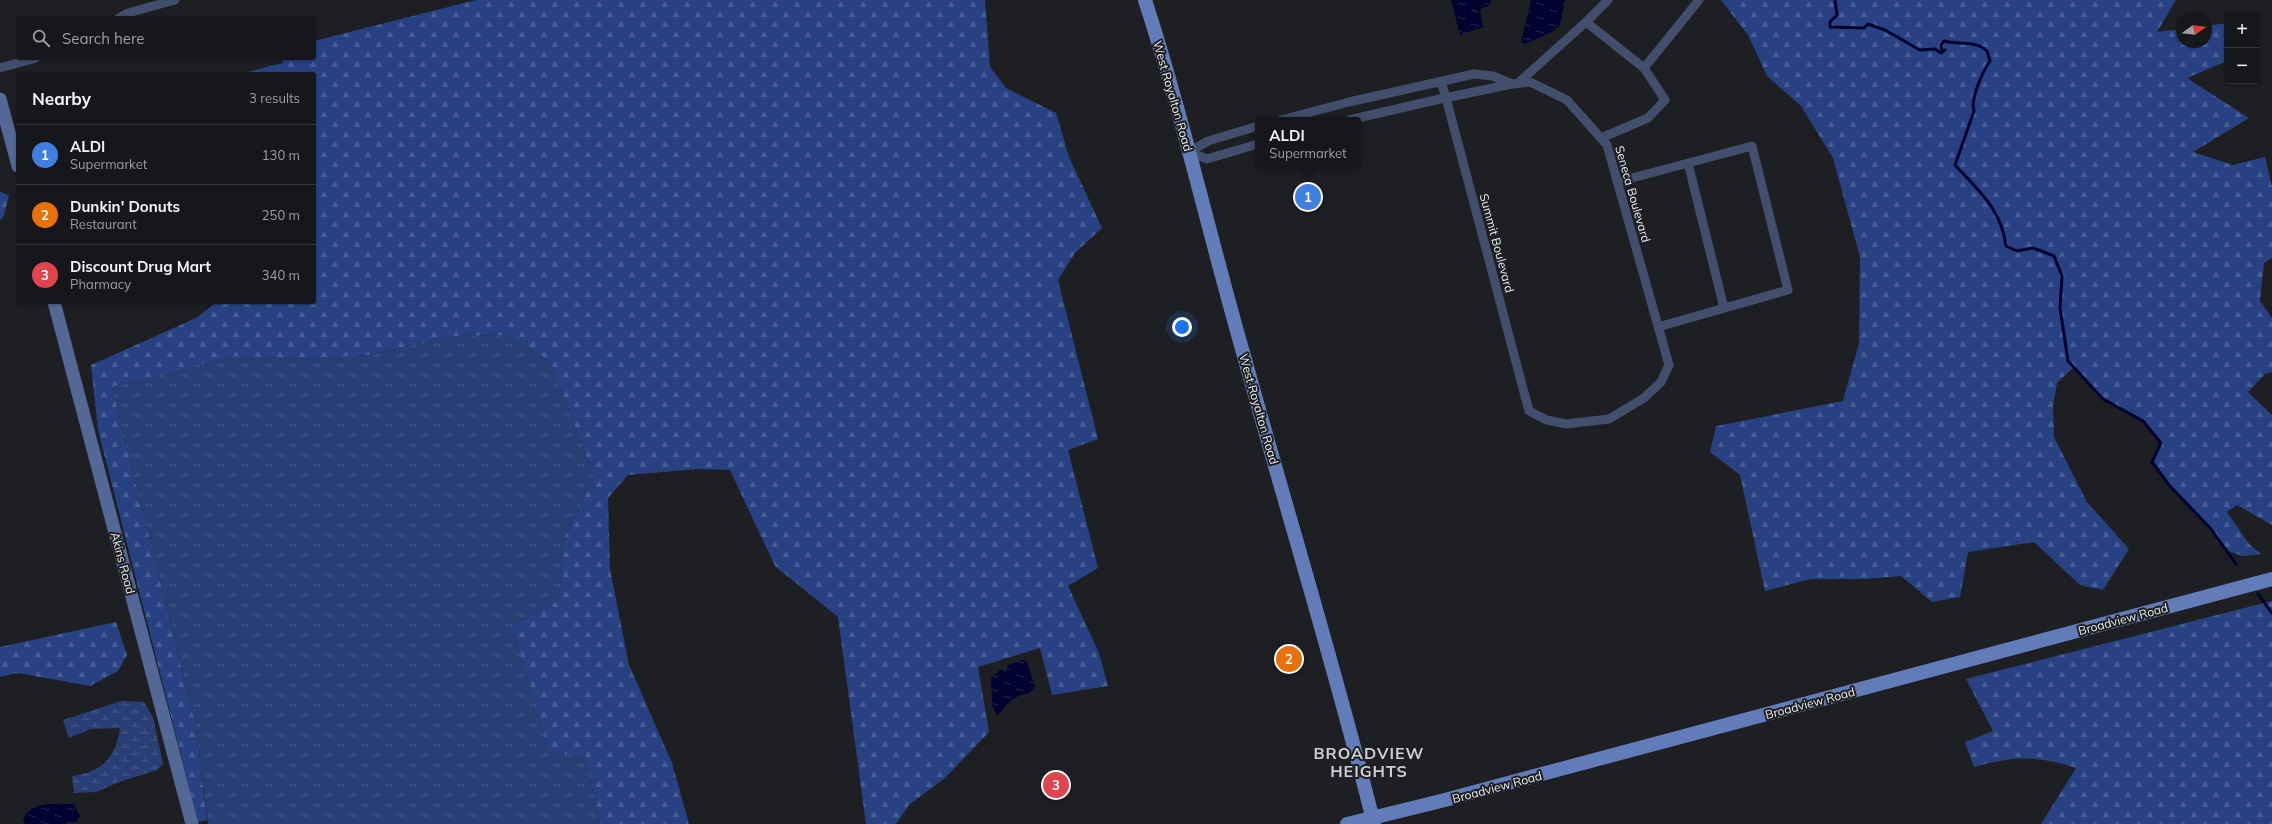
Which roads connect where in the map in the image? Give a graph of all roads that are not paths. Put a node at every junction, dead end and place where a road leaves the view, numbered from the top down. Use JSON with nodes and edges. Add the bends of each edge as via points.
{"nodes":[{"id":1,"x":175,"y":0,"type":"edge"},
{"id":2,"x":1145,"y":0,"type":"edge"},
{"id":3,"x":1608,"y":0,"type":"edge"},
{"id":4,"x":1699,"y":0,"type":"edge"},
{"id":5,"x":123,"y":16,"type":"edge"},
{"id":6,"x":1586,"y":22,"type":"junction"},
{"id":7,"x":29,"y":60,"type":"edge"},
{"id":8,"x":0,"y":68,"type":"edge"},
{"id":9,"x":1644,"y":68,"type":"junction"},
{"id":10,"x":1441,"y":81,"type":"junction"},
{"id":11,"x":1514,"y":84,"type":"junction"},
{"id":12,"x":1446,"y":98,"type":"junction"},
{"id":13,"x":0,"y":99,"type":"edge"},
{"id":14,"x":1293,"y":117,"type":"edge"},
{"id":15,"x":1361,"y":117,"type":"edge"},
{"id":16,"x":1255,"y":127,"type":"edge"},
{"id":17,"x":1601,"y":138,"type":"junction"},
{"id":18,"x":1255,"y":145,"type":"edge"},
{"id":19,"x":1189,"y":152,"type":"junction"},
{"id":20,"x":16,"y":159,"type":"edge"},
{"id":21,"x":1688,"y":163,"type":"junction"},
{"id":22,"x":1617,"y":182,"type":"junction"},
{"id":23,"x":55,"y":304,"type":"edge"},
{"id":24,"x":1724,"y":308,"type":"junction"},
{"id":25,"x":1658,"y":326,"type":"junction"},
{"id":26,"x":1669,"y":365,"type":"joint"},
{"id":27,"x":2272,"y":579,"type":"edge"},
{"id":28,"x":1373,"y":821,"type":"edge"},
{"id":29,"x":192,"y":824,"type":"edge"},
{"id":30,"x":1347,"y":824,"type":"edge"}],
"edges":[{"from":1,"to":5,"type":"street"},
{"from":2,"to":19,"type":"main road","name":"West Royalton Road"},
{"from":3,"to":6,"type":"street"},
{"from":4,"to":9,"type":"street"},
{"from":6,"to":9,"type":"street"},
{"from":6,"to":11,"type":"street"},
{"from":7,"to":8,"type":"street"},
{"from":9,"to":17,"type":"street","via":[[1665,100],[1648,118]]},
{"from":10,"to":11,"type":"street","name":"Seneca Boulevard","via":[[1474,74],[1493,76]]},
{"from":10,"to":12,"type":"street","name":"Summit Boulevard"},
{"from":10,"to":14,"type":"street","name":"Seneca Boulevard"},
{"from":11,"to":12,"type":"street","name":"Seneca Boulevard"},
{"from":11,"to":17,"type":"street","name":"Seneca Boulevard","via":[[1530,82],[1567,100]]},
{"from":12,"to":15,"type":"street","name":"Seneca Boulevard"},
{"from":12,"to":26,"type":"street","name":"Summit Boulevard","via":[[1529,411],[1547,420],[1566,424],[1609,419],[1644,398],[1661,382]]},
{"from":13,"to":20,"type":"street"},
{"from":16,"to":19,"type":"street","via":[[1208,141]]},
{"from":17,"to":22,"type":"street","name":"Seneca Boulevard","via":[[1607,145]]},
{"from":18,"to":19,"type":"street","via":[[1207,159]]},
{"from":19,"to":28,"type":"main road","name":"West Royalton Road","via":[[1213,247]]},
{"from":21,"to":22,"type":"street"},
{"from":21,"to":24,"type":"street"},
{"from":21,"to":24,"type":"street","via":[[1752,146],[1788,290]]},
{"from":22,"to":25,"type":"street","name":"Seneca Boulevard"},
{"from":23,"to":29,"type":"street","name":"Akins Road"},
{"from":24,"to":25,"type":"street"},
{"from":25,"to":26,"type":"street","name":"Seneca Boulevard"},
{"from":27,"to":28,"type":"main road","name":"Broadview Road"},
{"from":28,"to":30,"type":"main road","name":"Broadview Road"}]}
